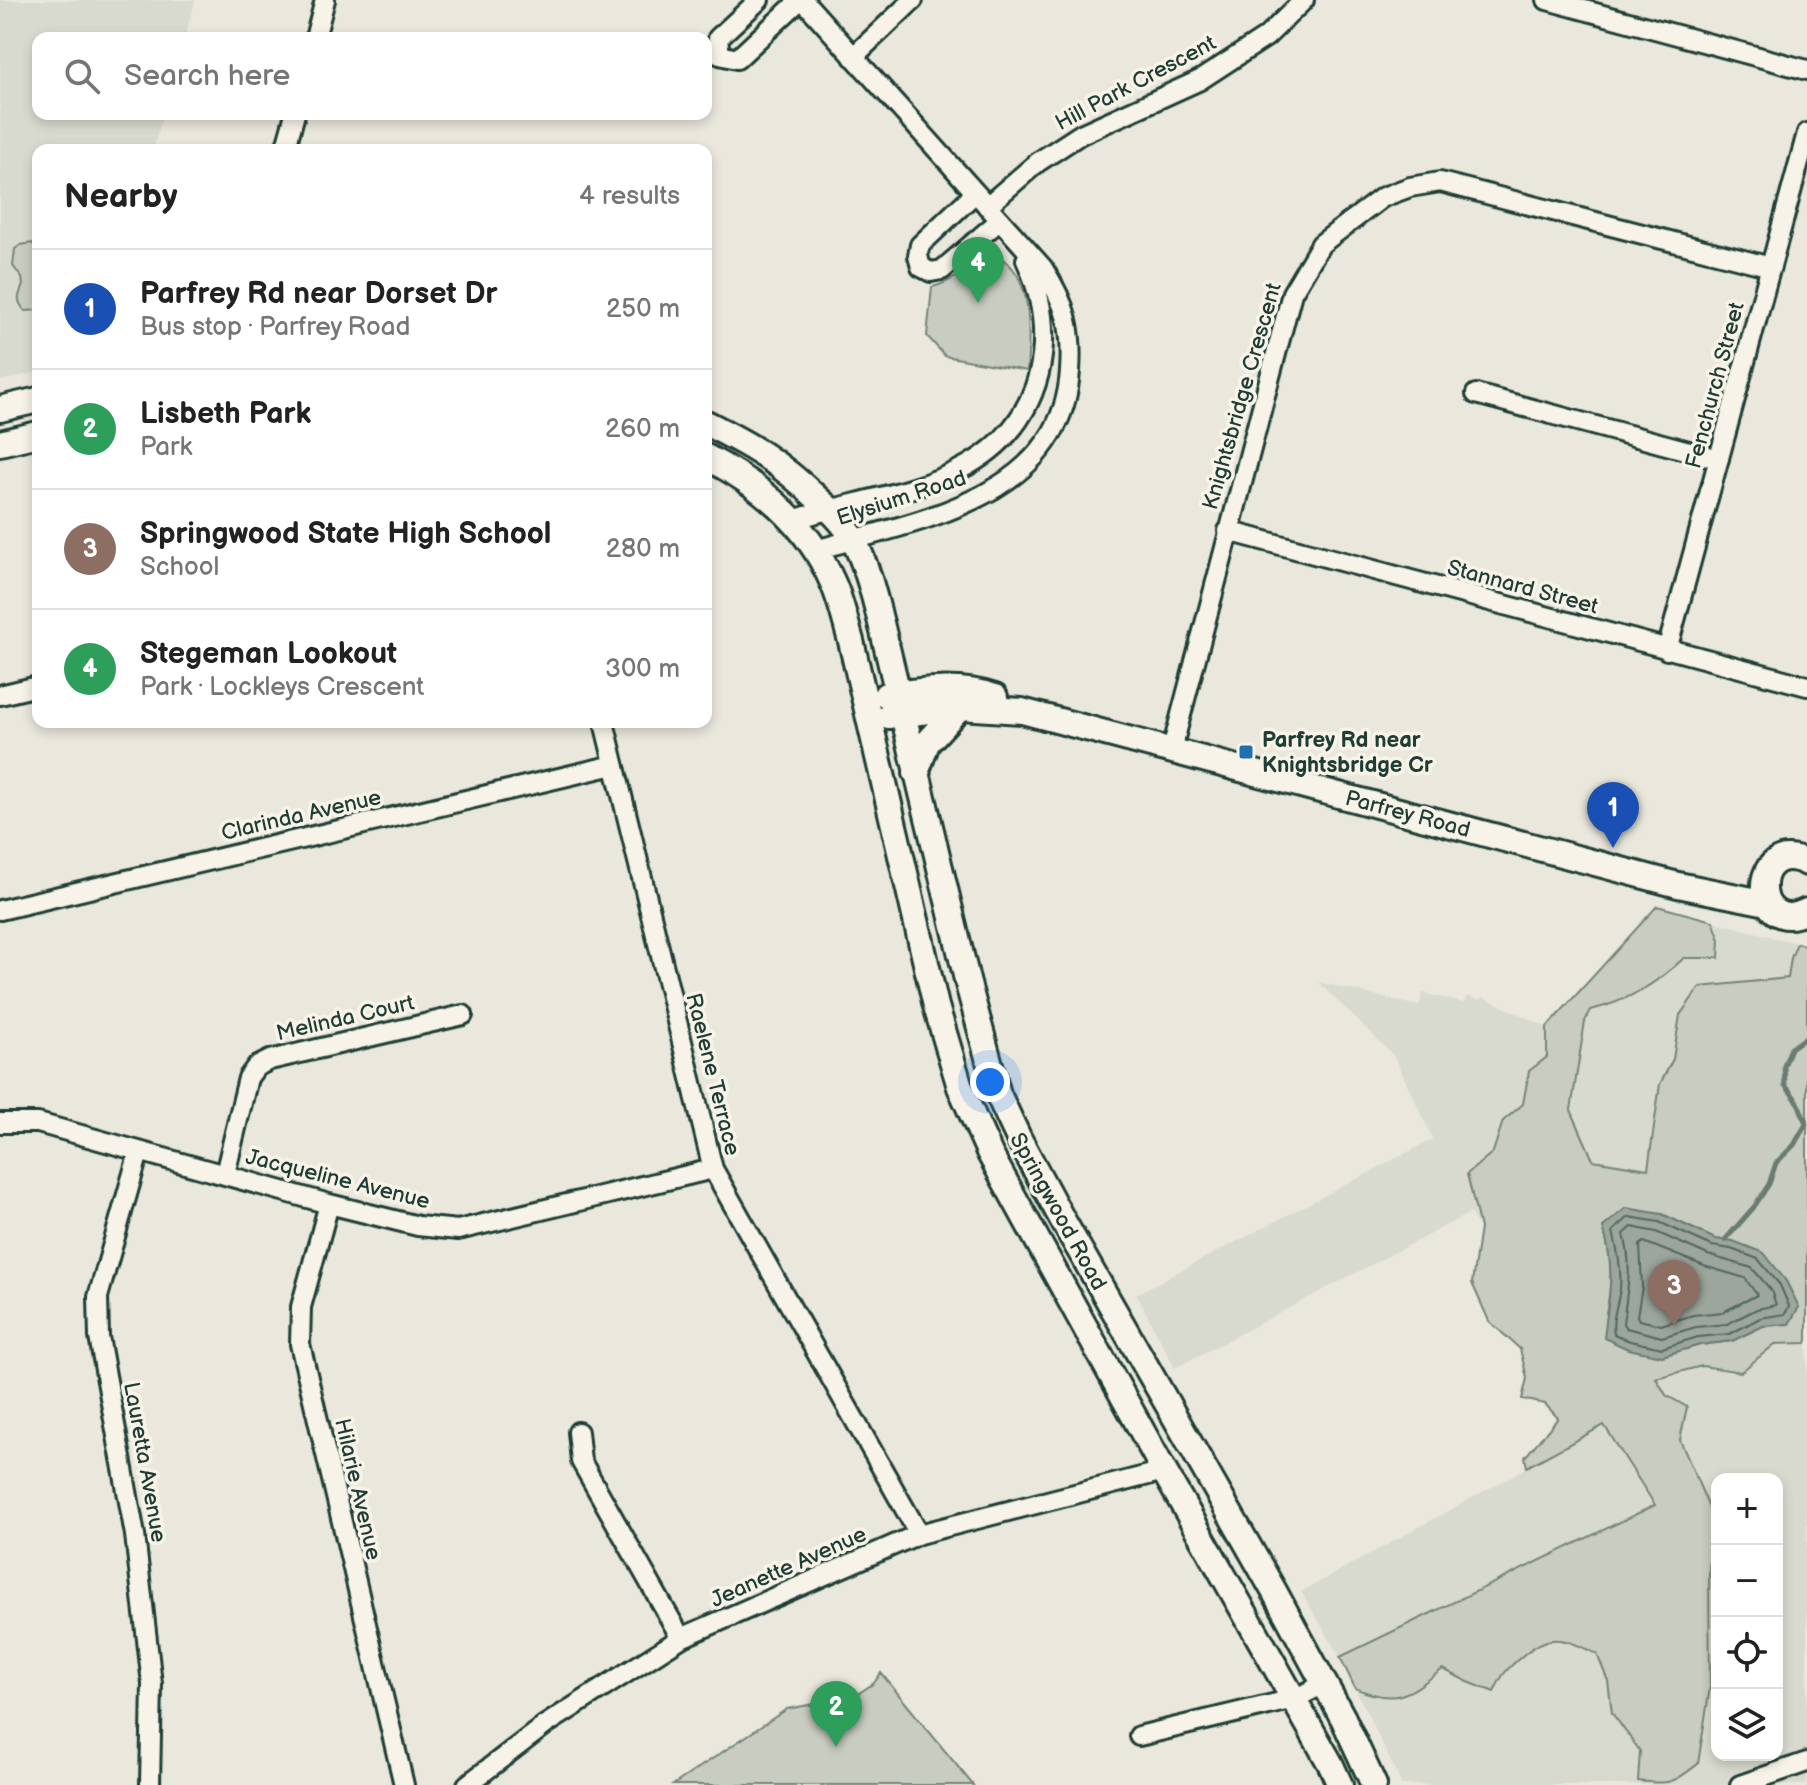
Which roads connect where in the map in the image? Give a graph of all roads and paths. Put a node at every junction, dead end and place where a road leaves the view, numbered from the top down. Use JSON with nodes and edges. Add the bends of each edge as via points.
{"nodes":[{"id":1,"x":325,"y":0,"type":"edge"},
{"id":2,"x":759,"y":0,"type":"edge"},
{"id":3,"x":801,"y":0,"type":"edge"},
{"id":4,"x":913,"y":0,"type":"edge"},
{"id":5,"x":1304,"y":0,"type":"edge"},
{"id":6,"x":1547,"y":0,"type":"edge"},
{"id":7,"x":317,"y":32,"type":"edge"},
{"id":8,"x":853,"y":57,"type":"junction"},
{"id":9,"x":1807,"y":70,"type":"edge"},
{"id":10,"x":293,"y":120,"type":"edge"},
{"id":11,"x":1807,"y":133,"type":"edge"},
{"id":12,"x":287,"y":144,"type":"edge"},
{"id":13,"x":987,"y":207,"type":"junction"},
{"id":14,"x":1017,"y":240,"type":"junction"},
{"id":15,"x":1771,"y":267,"type":"junction"},
{"id":16,"x":1476,"y":394,"type":"dead end"},
{"id":17,"x":32,"y":401,"type":"edge"},
{"id":18,"x":0,"y":409,"type":"edge"},
{"id":19,"x":712,"y":426,"type":"edge"},
{"id":20,"x":32,"y":435,"type":"edge"},
{"id":21,"x":0,"y":443,"type":"edge"},
{"id":22,"x":1719,"y":459,"type":"junction"},
{"id":23,"x":712,"y":460,"type":"edge"},
{"id":24,"x":829,"y":508,"type":"junction"},
{"id":25,"x":793,"y":520,"type":"junction"},
{"id":26,"x":1228,"y":531,"type":"junction"},
{"id":27,"x":853,"y":539,"type":"junction"},
{"id":28,"x":816,"y":550,"type":"junction"},
{"id":29,"x":1667,"y":650,"type":"junction"},
{"id":30,"x":1807,"y":686,"type":"edge"},
{"id":31,"x":32,"y":687,"type":"edge"},
{"id":32,"x":0,"y":695,"type":"edge"},
{"id":33,"x":900,"y":703,"type":"junction"},
{"id":34,"x":960,"y":707,"type":"junction"},
{"id":35,"x":867,"y":709,"type":"junction"},
{"id":36,"x":1022,"y":711,"type":"junction"},
{"id":37,"x":605,"y":728,"type":"edge"},
{"id":38,"x":1172,"y":749,"type":"junction"},
{"id":39,"x":614,"y":765,"type":"junction"},
{"id":40,"x":916,"y":773,"type":"junction"},
{"id":41,"x":1807,"y":841,"type":"edge"},
{"id":42,"x":1797,"y":860,"type":"edge"},
{"id":43,"x":1766,"y":873,"type":"junction"},
{"id":44,"x":1701,"y":891,"type":"junction"},
{"id":45,"x":1767,"y":903,"type":"junction"},
{"id":46,"x":0,"y":910,"type":"edge"},
{"id":47,"x":1807,"y":911,"type":"edge"},
{"id":48,"x":463,"y":1015,"type":"dead end"},
{"id":49,"x":0,"y":1123,"type":"edge"},
{"id":50,"x":139,"y":1152,"type":"junction"},
{"id":51,"x":713,"y":1169,"type":"junction"},
{"id":52,"x":225,"y":1174,"type":"junction"},
{"id":53,"x":329,"y":1204,"type":"junction"},
{"id":54,"x":578,"y":1432,"type":"dead end"},
{"id":55,"x":1164,"y":1471,"type":"junction"},
{"id":56,"x":919,"y":1534,"type":"junction"},
{"id":57,"x":681,"y":1638,"type":"junction"},
{"id":58,"x":1324,"y":1684,"type":"junction"},
{"id":59,"x":1294,"y":1699,"type":"junction"},
{"id":60,"x":1139,"y":1736,"type":"dead end"},
{"id":61,"x":1807,"y":1762,"type":"edge"},
{"id":62,"x":150,"y":1785,"type":"edge"},
{"id":63,"x":404,"y":1785,"type":"edge"},
{"id":64,"x":467,"y":1785,"type":"edge"},
{"id":65,"x":1340,"y":1785,"type":"edge"},
{"id":66,"x":1374,"y":1785,"type":"edge"},
{"id":67,"x":1740,"y":1785,"type":"edge"}],
"edges":[{"from":1,"to":7,"type":"street"},
{"from":2,"to":3,"type":"street","via":[[718,38],[720,55],[737,59]]},
{"from":3,"to":8,"type":"street","name":"Elysium Road"},
{"from":4,"to":8,"type":"street"},
{"from":5,"to":13,"type":"street","name":"Hill Park Crescent","via":[[1266,37],[1200,80],[1081,134],[1038,162]]},
{"from":6,"to":9,"type":"street"},
{"from":8,"to":13,"type":"street","name":"Elysium Road"},
{"from":10,"to":12,"type":"street"},
{"from":11,"to":15,"type":"street","name":"Fenchurch Street"},
{"from":13,"to":14,"type":"street","name":"Elysium Road"},
{"from":14,"to":24,"type":"street","name":"Elysium Road","via":[[1036,283],[1044,338],[1024,415],[984,457],[960,471]]},
{"from":14,"to":27,"type":"street","name":"Elysium Road","via":[[1043,268],[1068,315],[1070,382],[1051,436],[1031,460],[980,498]]},
{"from":15,"to":22,"type":"street","name":"Fenchurch Street"},
{"from":15,"to":26,"type":"street","name":"Knightsbridge Crescent","via":[[1440,182],[1383,197],[1321,244],[1292,293]]},
{"from":16,"to":22,"type":"street"},
{"from":17,"to":18,"type":"main road"},
{"from":19,"to":24,"type":"main road","name":"Springwood Road","via":[[787,469]]},
{"from":20,"to":21,"type":"main road"},
{"from":22,"to":29,"type":"street","name":"Fenchurch Street"},
{"from":23,"to":25,"type":"main road","name":"Springwood Road","via":[[773,499]]},
{"from":24,"to":25,"type":"street","name":"Elysium Road"},
{"from":24,"to":27,"type":"main road","name":"Springwood Road"},
{"from":25,"to":28,"type":"main road","name":"Springwood Road"},
{"from":26,"to":29,"type":"street","name":"Stannard Street"},
{"from":26,"to":38,"type":"street","name":"Knightsbridge Crescent"},
{"from":27,"to":28,"type":"street","name":"Elysium Road"},
{"from":27,"to":33,"type":"main road","name":"Springwood Road","via":[[869,578]]},
{"from":28,"to":35,"type":"main road","name":"Springwood Road","via":[[833,583]]},
{"from":29,"to":30,"type":"street","name":"Stannard Street"},
{"from":31,"to":32,"type":"street"},
{"from":33,"to":34,"type":"main road","name":"Parfrey Road"},
{"from":33,"to":35,"type":"main road","name":"Parfrey Road"},
{"from":33,"to":36,"type":"main road","name":"Parfrey Road","via":[[964,690],[993,696]]},
{"from":33,"to":40,"type":"main road","name":"Springwood Road"},
{"from":34,"to":36,"type":"main road","name":"Parfrey Road"},
{"from":34,"to":40,"type":"main road","via":[[927,743]]},
{"from":35,"to":55,"type":"main road","name":"Springwood Road","via":[[960,1087],[990,1154]]},
{"from":36,"to":38,"type":"main road","name":"Parfrey Road"},
{"from":37,"to":39,"type":"street","name":"Raelene Terrace"},
{"from":38,"to":44,"type":"main road","name":"Parfrey Road"},
{"from":39,"to":46,"type":"street","name":"Clarinda Avenue"},
{"from":39,"to":51,"type":"street","name":"Raelene Terrace"},
{"from":40,"to":58,"type":"main road","name":"Springwood Road","via":[[987,1059],[1009,1119]]},
{"from":41,"to":42,"type":"main road"},
{"from":42,"to":43,"type":"main road","name":"Parfrey Road","via":[[1775,863]]},
{"from":43,"to":44,"type":"main road","name":"Parfrey Road"},
{"from":43,"to":45,"type":"main road","via":[[1762,889]]},
{"from":44,"to":45,"type":"main road","name":"Parfrey Road"},
{"from":45,"to":47,"type":"main road","name":"Parfrey Road","via":[[1784,915]]},
{"from":48,"to":52,"type":"street","name":"Melinda Court","via":[[256,1067],[248,1078]]},
{"from":49,"to":50,"type":"street","name":"Jacqueline Avenue","via":[[38,1123]]},
{"from":50,"to":52,"type":"street","name":"Jacqueline Avenue"},
{"from":50,"to":62,"type":"street","name":"Lauretta Avenue","via":[[98,1297],[99,1337],[135,1535],[152,1684]]},
{"from":51,"to":53,"type":"street","name":"Jacqueline Avenue","via":[[458,1230]]},
{"from":51,"to":56,"type":"street","name":"Raelene Terrace"},
{"from":52,"to":53,"type":"street","name":"Jacqueline Avenue"},
{"from":53,"to":63,"type":"street","name":"Hilarie Avenue","via":[[301,1307],[300,1344]]},
{"from":54,"to":57,"type":"street","via":[[581,1461]]},
{"from":55,"to":56,"type":"street","name":"Jeanette Avenue"},
{"from":55,"to":59,"type":"main road","name":"Springwood Road"},
{"from":56,"to":57,"type":"street","name":"Jeanette Avenue"},
{"from":57,"to":64,"type":"street","name":"Jeanette Avenue","via":[[545,1725]]},
{"from":58,"to":59,"type":"street"},
{"from":58,"to":66,"type":"main road","name":"Springwood Road"},
{"from":59,"to":60,"type":"street"},
{"from":59,"to":65,"type":"main road","name":"Springwood Road"},
{"from":61,"to":67,"type":"street"}]}
